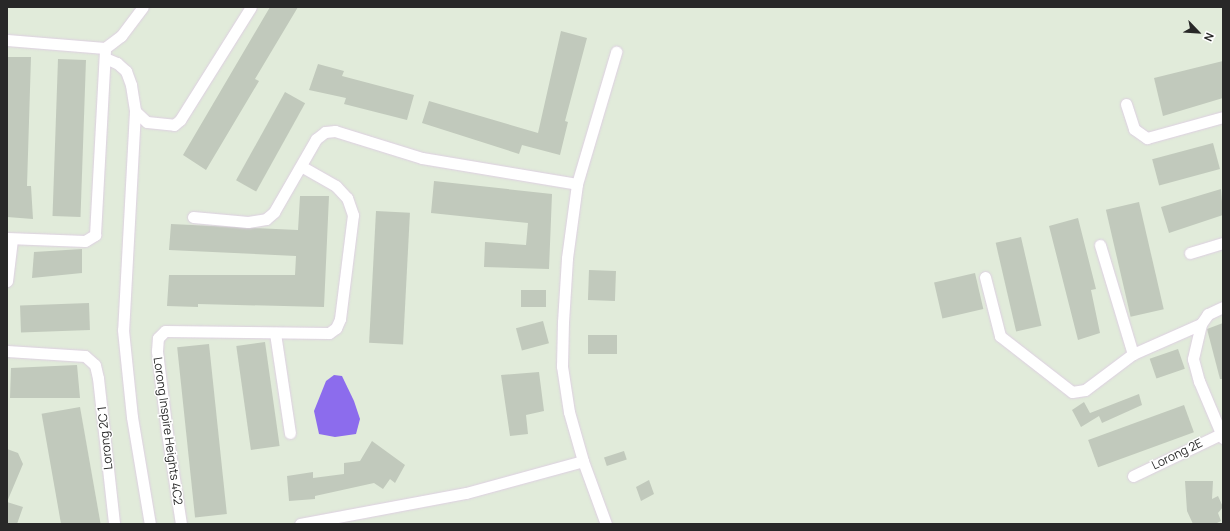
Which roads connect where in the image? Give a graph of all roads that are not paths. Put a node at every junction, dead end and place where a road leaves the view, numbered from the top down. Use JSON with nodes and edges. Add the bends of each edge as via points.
{"nodes":[{"id":1,"x":143,"y":7,"type":"edge"},
{"id":2,"x":251,"y":7,"type":"edge"},
{"id":3,"x":7,"y":40,"type":"edge"},
{"id":4,"x":616,"y":52,"type":"dead end"},
{"id":5,"x":105,"y":53,"type":"junction"},
{"id":6,"x":1126,"y":104,"type":"dead end"},
{"id":7,"x":135,"y":110,"type":"junction"},
{"id":8,"x":1223,"y":117,"type":"edge"},
{"id":9,"x":301,"y":166,"type":"junction"},
{"id":10,"x":577,"y":184,"type":"junction"},
{"id":11,"x":193,"y":217,"type":"dead end"},
{"id":12,"x":9,"y":238,"type":"edge"},
{"id":13,"x":1223,"y":243,"type":"edge"},
{"id":14,"x":1100,"y":245,"type":"dead end"},
{"id":15,"x":1190,"y":253,"type":"dead end"},
{"id":16,"x":985,"y":277,"type":"dead end"},
{"id":17,"x":7,"y":281,"type":"edge"},
{"id":18,"x":1223,"y":307,"type":"edge"},
{"id":19,"x":1201,"y":324,"type":"junction"},
{"id":20,"x":275,"y":333,"type":"junction"},
{"id":21,"x":7,"y":351,"type":"edge"},
{"id":22,"x":1133,"y":354,"type":"junction"},
{"id":23,"x":290,"y":434,"type":"dead end"},
{"id":24,"x":1222,"y":436,"type":"edge"},
{"id":25,"x":583,"y":460,"type":"junction"},
{"id":26,"x":1133,"y":476,"type":"dead end"},
{"id":27,"x":312,"y":523,"type":"edge"},
{"id":28,"x":114,"y":524,"type":"edge"},
{"id":29,"x":150,"y":524,"type":"edge"},
{"id":30,"x":181,"y":524,"type":"edge"},
{"id":31,"x":300,"y":524,"type":"edge"},
{"id":32,"x":606,"y":524,"type":"edge"}],
"edges":[{"from":1,"to":5,"type":"street"},
{"from":2,"to":7,"type":"street","via":[[180,120],[174,125],[160,126],[147,122]]},
{"from":3,"to":5,"type":"street"},
{"from":4,"to":10,"type":"street"},
{"from":5,"to":7,"type":"street","via":[[126,72]]},
{"from":5,"to":12,"type":"street","via":[[95,235],[85,241]]},
{"from":6,"to":8,"type":"street","via":[[1134,129],[1147,138]]},
{"from":7,"to":29,"type":"street","via":[[123,330],[132,417]]},
{"from":9,"to":10,"type":"street","via":[[316,139],[325,132],[335,131],[422,158]]},
{"from":9,"to":11,"type":"street","via":[[274,212],[266,219],[248,222]]},
{"from":9,"to":20,"type":"street","via":[[336,186],[347,198],[353,215],[340,319],[336,328],[329,333]]},
{"from":10,"to":25,"type":"street","via":[[567,258],[562,366],[569,412]]},
{"from":12,"to":17,"type":"street"},
{"from":13,"to":15,"type":"street"},
{"from":14,"to":22,"type":"street"},
{"from":16,"to":22,"type":"street","via":[[1000,336],[1072,392],[1085,390]]},
{"from":18,"to":19,"type":"street","via":[[1208,314]]},
{"from":19,"to":22,"type":"street"},
{"from":19,"to":24,"type":"street","via":[[1193,359],[1199,381]]},
{"from":20,"to":23,"type":"street"},
{"from":20,"to":30,"type":"street","name":"Lorong Inspire Heights 4C2","via":[[165,331],[158,338],[157,351],[167,434]]},
{"from":21,"to":28,"type":"street","name":"Lorong 2C 1","via":[[85,356],[94,365],[98,378]]},
{"from":24,"to":26,"type":"street","name":"Lorong 2E"},
{"from":25,"to":27,"type":"street","via":[[466,493]]},
{"from":25,"to":32,"type":"street"},
{"from":27,"to":31,"type":"street"}]}
